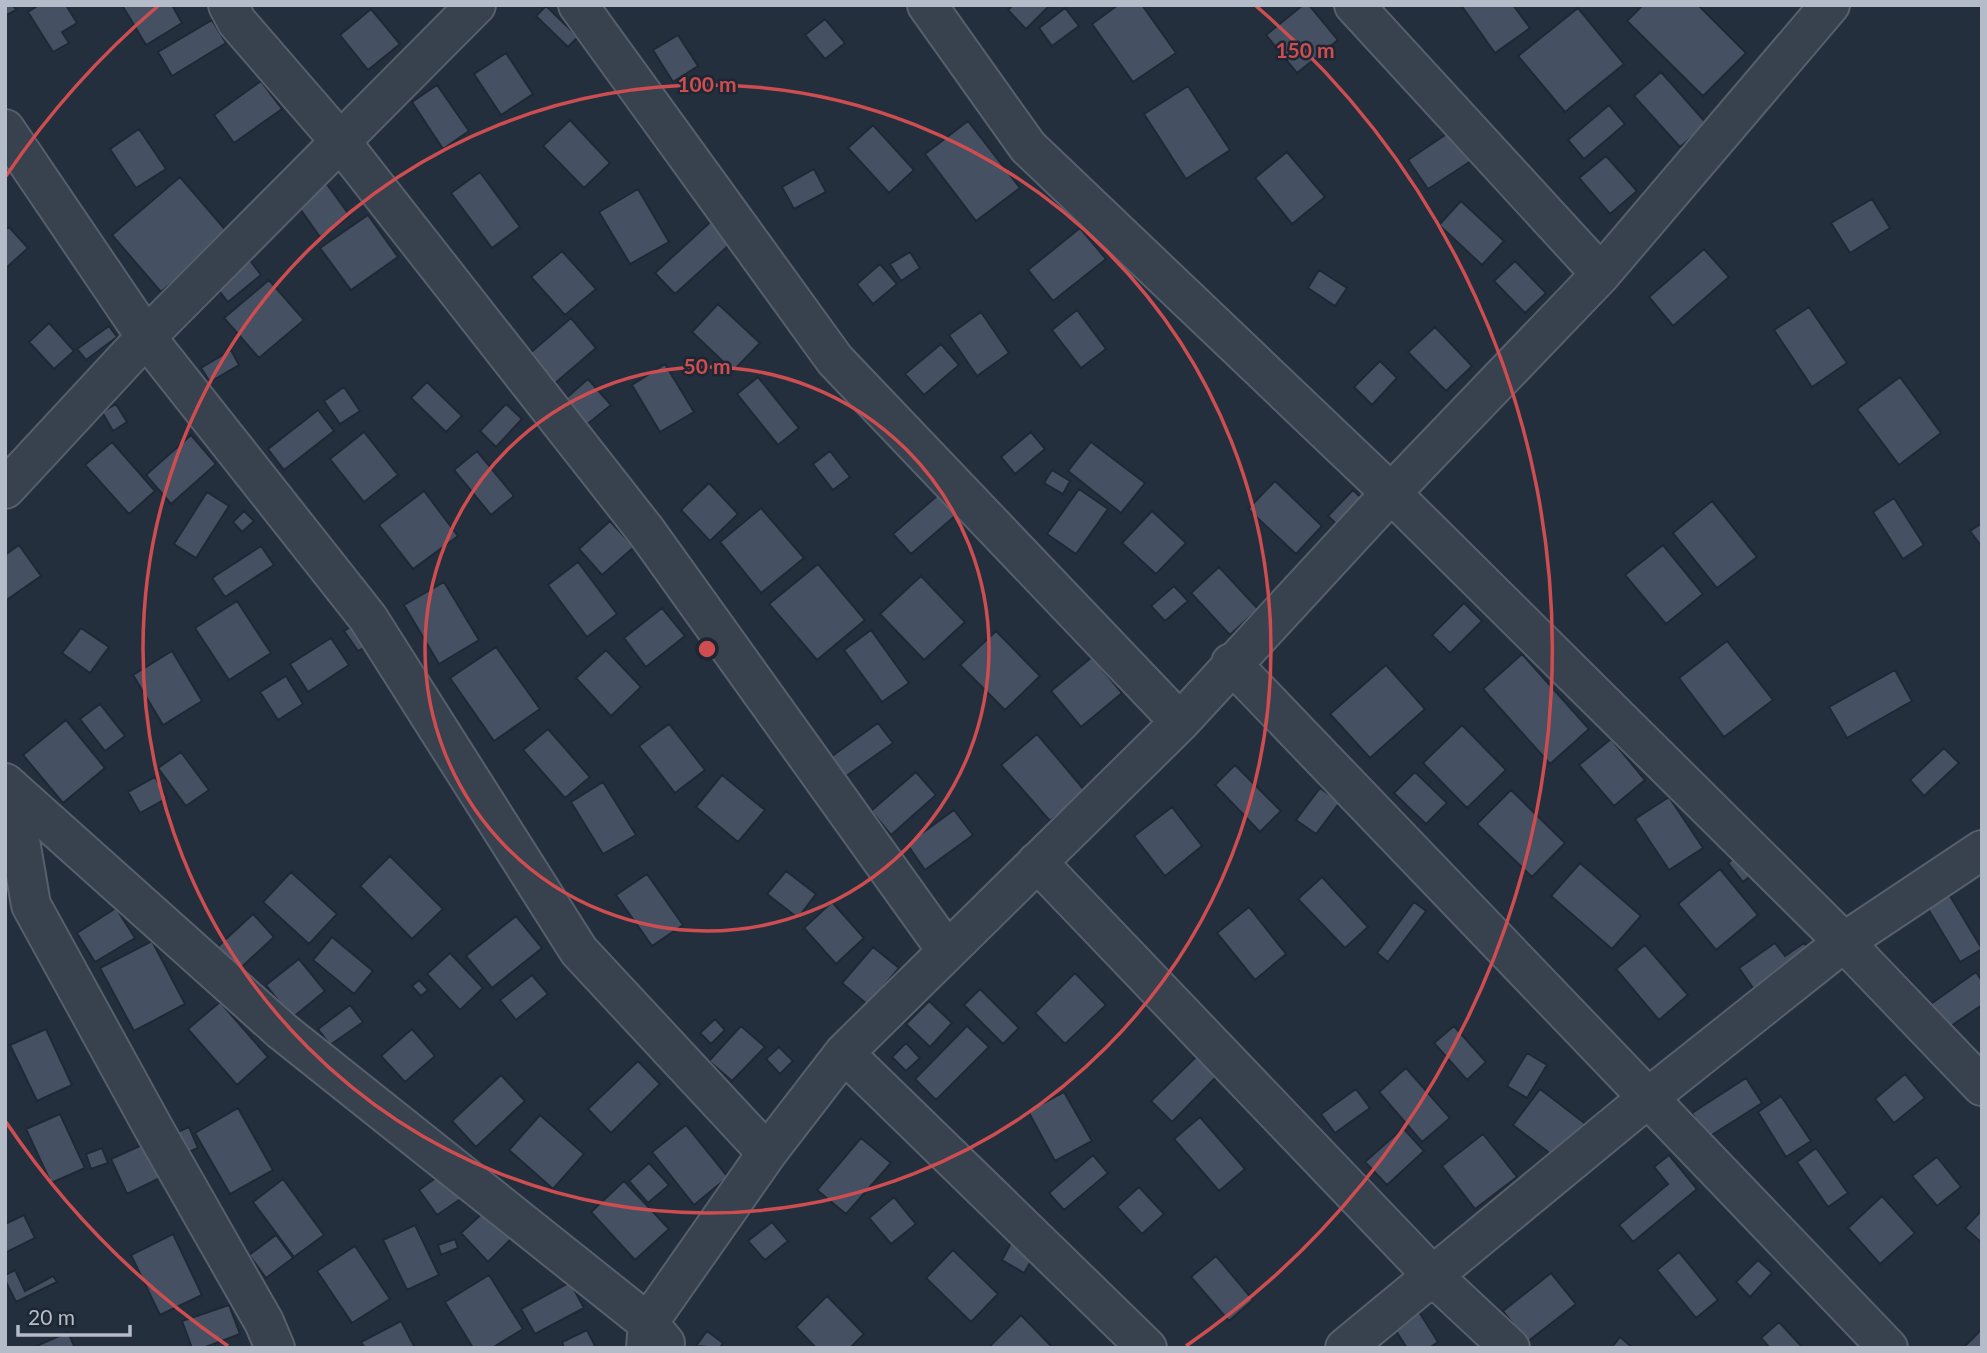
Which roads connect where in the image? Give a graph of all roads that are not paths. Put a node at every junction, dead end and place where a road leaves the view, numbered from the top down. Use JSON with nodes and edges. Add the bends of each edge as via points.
{"nodes":[{"id":1,"x":228,"y":5,"type":"edge"},
{"id":2,"x":476,"y":5,"type":"edge"},
{"id":3,"x":578,"y":5,"type":"edge"},
{"id":4,"x":927,"y":5,"type":"edge"},
{"id":5,"x":1354,"y":5,"type":"edge"},
{"id":6,"x":1815,"y":10,"type":"edge"},
{"id":7,"x":5,"y":129,"type":"edge"},
{"id":8,"x":340,"y":141,"type":"junction"},
{"id":9,"x":1601,"y":274,"type":"junction"},
{"id":10,"x":146,"y":337,"type":"junction"},
{"id":11,"x":5,"y":489,"type":"edge"},
{"id":12,"x":1391,"y":494,"type":"junction"},
{"id":13,"x":1231,"y":663,"type":"junction"},
{"id":14,"x":1180,"y":722,"type":"junction"},
{"id":15,"x":8,"y":786,"type":"edge"},
{"id":16,"x":1982,"y":850,"type":"edge"},
{"id":17,"x":1037,"y":862,"type":"junction"},
{"id":18,"x":1844,"y":942,"type":"junction"},
{"id":19,"x":947,"y":951,"type":"junction"},
{"id":20,"x":845,"y":1053,"type":"junction"},
{"id":21,"x":1982,"y":1086,"type":"edge"},
{"id":22,"x":1649,"y":1097,"type":"junction"},
{"id":23,"x":767,"y":1153,"type":"junction"},
{"id":24,"x":1434,"y":1276,"type":"junction"},
{"id":25,"x":654,"y":1340,"type":"edge"},
{"id":26,"x":275,"y":1348,"type":"edge"},
{"id":27,"x":1147,"y":1348,"type":"edge"},
{"id":28,"x":1346,"y":1348,"type":"edge"},
{"id":29,"x":1510,"y":1348,"type":"edge"},
{"id":30,"x":1888,"y":1348,"type":"edge"}],
"edges":[{"from":1,"to":8,"type":"street","via":[[237,22]]},
{"from":2,"to":8,"type":"street"},
{"from":3,"to":14,"type":"street","via":[[835,360]]},
{"from":4,"to":12,"type":"street","via":[[1028,147]]},
{"from":5,"to":9,"type":"street"},
{"from":6,"to":9,"type":"street"},
{"from":7,"to":10,"type":"street"},
{"from":8,"to":10,"type":"street"},
{"from":8,"to":19,"type":"street","via":[[646,531]]},
{"from":9,"to":12,"type":"street"},
{"from":10,"to":11,"type":"street"},
{"from":10,"to":23,"type":"street","via":[[368,618],[579,951]]},
{"from":12,"to":13,"type":"street"},
{"from":12,"to":18,"type":"street"},
{"from":13,"to":14,"type":"street"},
{"from":13,"to":22,"type":"street"},
{"from":14,"to":17,"type":"street"},
{"from":15,"to":25,"type":"street","via":[[282,1031]]},
{"from":15,"to":26,"type":"street","via":[[31,905]]},
{"from":16,"to":18,"type":"street"},
{"from":17,"to":19,"type":"street"},
{"from":17,"to":24,"type":"street"},
{"from":18,"to":21,"type":"street"},
{"from":18,"to":22,"type":"street"},
{"from":19,"to":20,"type":"street"},
{"from":20,"to":23,"type":"street"},
{"from":20,"to":27,"type":"street"},
{"from":22,"to":24,"type":"street"},
{"from":22,"to":30,"type":"street"},
{"from":23,"to":25,"type":"street"},
{"from":24,"to":28,"type":"street"},
{"from":24,"to":29,"type":"street"}]}
